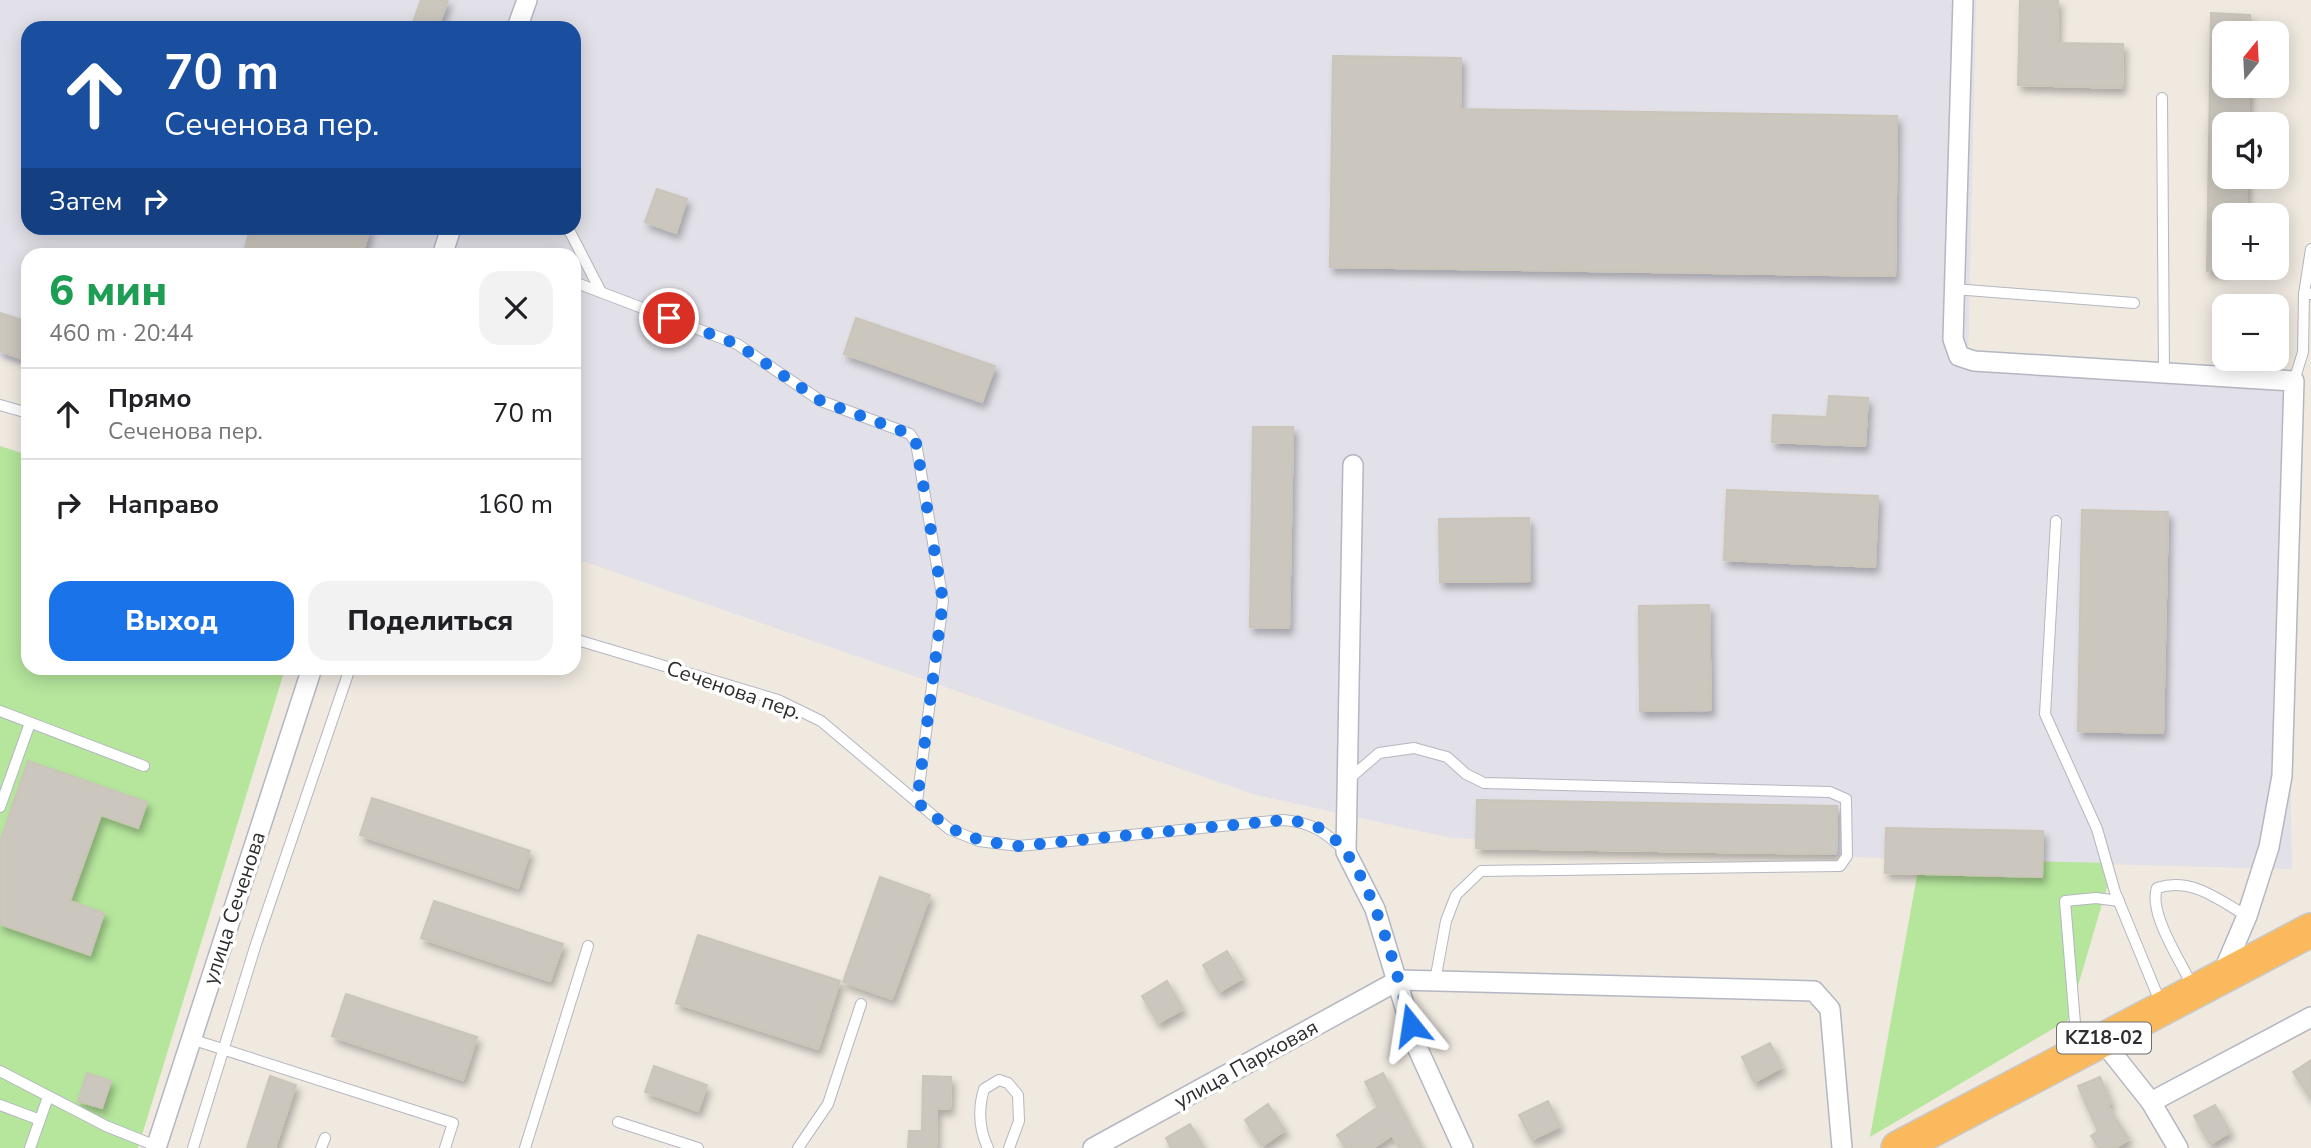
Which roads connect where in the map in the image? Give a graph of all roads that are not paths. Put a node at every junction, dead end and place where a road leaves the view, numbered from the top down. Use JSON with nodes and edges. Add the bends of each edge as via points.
{"nodes":[{"id":1,"x":527,"y":0,"type":"edge"},
{"id":2,"x":1963,"y":0,"type":"edge"},
{"id":3,"x":520,"y":21,"type":"edge"},
{"id":4,"x":2162,"y":98,"type":"dead end"},
{"id":5,"x":2311,"y":249,"type":"edge"},
{"id":6,"x":581,"y":253,"type":"edge"},
{"id":7,"x":581,"y":285,"type":"edge"},
{"id":8,"x":1954,"y":289,"type":"junction"},
{"id":9,"x":601,"y":292,"type":"junction"},
{"id":10,"x":2308,"y":294,"type":"edge"},
{"id":11,"x":2134,"y":303,"type":"dead end"},
{"id":12,"x":2164,"y":373,"type":"junction"},
{"id":13,"x":2294,"y":381,"type":"junction"},
{"id":14,"x":0,"y":405,"type":"edge"},
{"id":15,"x":21,"y":411,"type":"edge"},
{"id":16,"x":1353,"y":465,"type":"dead end"},
{"id":17,"x":2056,"y":521,"type":"dead end"},
{"id":18,"x":581,"y":641,"type":"edge"},
{"id":19,"x":310,"y":675,"type":"edge"},
{"id":20,"x":348,"y":675,"type":"edge"},
{"id":21,"x":0,"y":711,"type":"edge"},
{"id":22,"x":30,"y":723,"type":"junction"},
{"id":23,"x":144,"y":766,"type":"dead end"},
{"id":24,"x":1346,"y":781,"type":"junction"},
{"id":25,"x":917,"y":802,"type":"junction"},
{"id":26,"x":0,"y":807,"type":"edge"},
{"id":27,"x":1346,"y":852,"type":"junction"},
{"id":28,"x":2119,"y":901,"type":"junction"},
{"id":29,"x":2247,"y":916,"type":"junction"},
{"id":30,"x":2311,"y":930,"type":"edge"},
{"id":31,"x":588,"y":946,"type":"dead end"},
{"id":32,"x":1399,"y":980,"type":"junction"},
{"id":33,"x":1435,"y":981,"type":"junction"},
{"id":34,"x":2207,"y":984,"type":"junction"},
{"id":35,"x":861,"y":1003,"type":"dead end"},
{"id":36,"x":2163,"y":1008,"type":"junction"},
{"id":37,"x":2311,"y":1017,"type":"edge"},
{"id":38,"x":191,"y":1039,"type":"junction"},
{"id":39,"x":2089,"y":1045,"type":"junction"},
{"id":40,"x":223,"y":1049,"type":"junction"},
{"id":41,"x":0,"y":1071,"type":"edge"},
{"id":42,"x":48,"y":1097,"type":"junction"},
{"id":43,"x":2151,"y":1102,"type":"junction"},
{"id":44,"x":0,"y":1105,"type":"edge"},
{"id":45,"x":40,"y":1120,"type":"junction"},
{"id":46,"x":618,"y":1122,"type":"dead end"},
{"id":47,"x":156,"y":1147,"type":"edge"},
{"id":48,"x":30,"y":1148,"type":"edge"},
{"id":49,"x":193,"y":1148,"type":"edge"},
{"id":50,"x":445,"y":1148,"type":"edge"},
{"id":51,"x":525,"y":1148,"type":"edge"},
{"id":52,"x":698,"y":1148,"type":"edge"},
{"id":53,"x":798,"y":1148,"type":"edge"},
{"id":54,"x":988,"y":1148,"type":"edge"},
{"id":55,"x":1009,"y":1148,"type":"edge"},
{"id":56,"x":1093,"y":1148,"type":"edge"},
{"id":57,"x":1462,"y":1148,"type":"edge"},
{"id":58,"x":1842,"y":1148,"type":"edge"},
{"id":59,"x":1898,"y":1148,"type":"edge"},
{"id":60,"x":2178,"y":1148,"type":"edge"}],
"edges":[{"from":1,"to":3,"type":"street"},
{"from":2,"to":8,"type":"street"},
{"from":4,"to":12,"type":"lane"},
{"from":5,"to":10,"type":"lane"},
{"from":6,"to":9,"type":"lane"},
{"from":7,"to":9,"type":"lane"},
{"from":8,"to":11,"type":"lane"},
{"from":8,"to":12,"type":"street","via":[[1953,339],[1959,356]]},
{"from":9,"to":25,"type":"lane","via":[[737,344],[821,401],[910,434],[916,443],[943,601]]},
{"from":10,"to":13,"type":"lane"},
{"from":12,"to":13,"type":"street"},
{"from":13,"to":29,"type":"street","via":[[2282,776],[2269,847]]},
{"from":14,"to":15,"type":"lane"},
{"from":16,"to":24,"type":"street"},
{"from":17,"to":28,"type":"lane","via":[[2045,714],[2097,829]]},
{"from":18,"to":25,"type":"lane","name":"Сеченова пер.","via":[[789,705],[821,721]]},
{"from":19,"to":38,"type":"street","name":"улица Сеченова"},
{"from":20,"to":40,"type":"lane"},
{"from":21,"to":22,"type":"lane"},
{"from":22,"to":23,"type":"lane"},
{"from":22,"to":26,"type":"lane"},
{"from":24,"to":27,"type":"street"},
{"from":24,"to":33,"type":"lane","via":[[1379,753],[1414,748],[1447,757],[1484,783],[1830,792],[1846,799],[1847,856],[1840,866],[1481,871],[1456,895],[1446,921]]},
{"from":25,"to":27,"type":"lane","name":"Сеченова пер.","via":[[949,829],[979,841],[1019,846],[1283,820],[1304,821],[1328,833]]},
{"from":27,"to":32,"type":"street","via":[[1375,909]]},
{"from":28,"to":36,"type":"lane"},
{"from":28,"to":39,"type":"lane","via":[[2065,901]]},
{"from":29,"to":34,"type":"street"},
{"from":29,"to":34,"type":"lane","via":[[2199,889],[2175,883],[2157,888],[2153,899],[2158,918]]},
{"from":30,"to":34,"type":"highway","number":"KZ18-02"},
{"from":31,"to":51,"type":"lane"},
{"from":32,"to":33,"type":"street"},
{"from":32,"to":56,"type":"street","name":"улица Парковая"},
{"from":32,"to":57,"type":"street","via":[[1417,1047]]},
{"from":33,"to":58,"type":"street","via":[[1814,991],[1830,1009]]},
{"from":34,"to":36,"type":"highway","number":"KZ18-02"},
{"from":35,"to":53,"type":"lane","via":[[828,1104]]},
{"from":36,"to":39,"type":"highway","number":"KZ18-02"},
{"from":37,"to":43,"type":"street"},
{"from":38,"to":40,"type":"lane"},
{"from":38,"to":47,"type":"street","name":"улица Сеченова"},
{"from":39,"to":43,"type":"street"},
{"from":39,"to":59,"type":"highway","number":"KZ18-02"},
{"from":40,"to":49,"type":"lane"},
{"from":40,"to":50,"type":"lane","via":[[453,1123]]},
{"from":41,"to":42,"type":"lane"},
{"from":42,"to":45,"type":"lane"},
{"from":42,"to":47,"type":"lane"},
{"from":43,"to":60,"type":"street"},
{"from":44,"to":45,"type":"lane"},
{"from":45,"to":48,"type":"lane"},
{"from":46,"to":52,"type":"lane"},
{"from":54,"to":55,"type":"lane","via":[[980,1102],[984,1089],[999,1080],[1018,1095],[1019,1121]]}]}
